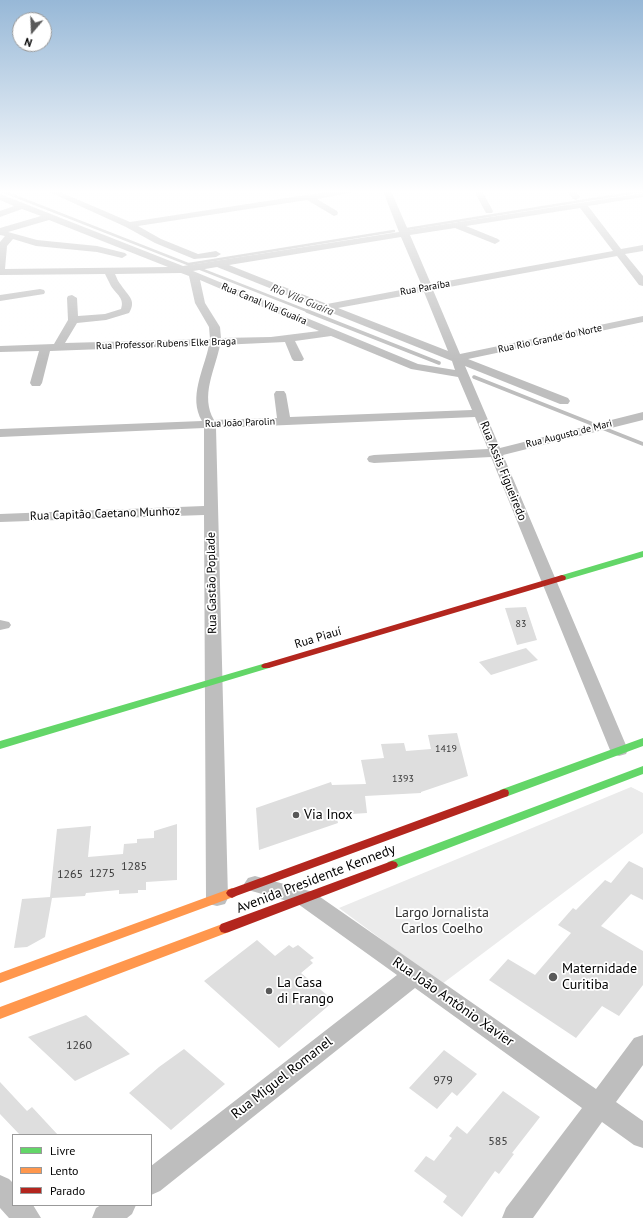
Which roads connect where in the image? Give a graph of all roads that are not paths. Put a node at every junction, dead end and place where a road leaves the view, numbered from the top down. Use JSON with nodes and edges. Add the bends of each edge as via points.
{"nodes":[{"id":1,"x":2,"y":248,"type":"edge"},
{"id":2,"x":84,"y":248,"type":"edge"},
{"id":3,"x":124,"y":248,"type":"edge"},
{"id":4,"x":175,"y":248,"type":"edge"},
{"id":5,"x":303,"y":248,"type":"edge"},
{"id":6,"x":411,"y":248,"type":"edge"},
{"id":7,"x":615,"y":248,"type":"edge"},
{"id":8,"x":643,"y":248,"type":"edge"},
{"id":9,"x":228,"y":252,"type":"dead end"},
{"id":10,"x":619,"y":253,"type":"junction"},
{"id":11,"x":164,"y":264,"type":"junction"},
{"id":12,"x":218,"y":264,"type":"junction"},
{"id":13,"x":0,"y":269,"type":"edge"},
{"id":14,"x":109,"y":270,"type":"junction"},
{"id":15,"x":179,"y":270,"type":"junction"},
{"id":16,"x":196,"y":270,"type":"junction"},
{"id":17,"x":0,"y":272,"type":"edge"},
{"id":18,"x":643,"y":283,"type":"edge"},
{"id":19,"x":428,"y":288,"type":"junction"},
{"id":20,"x":40,"y":292,"type":"dead end"},
{"id":21,"x":0,"y":298,"type":"edge"},
{"id":22,"x":72,"y":298,"type":"dead end"},
{"id":23,"x":326,"y":307,"type":"junction"},
{"id":24,"x":643,"y":319,"type":"edge"},
{"id":25,"x":73,"y":320,"type":"junction"},
{"id":26,"x":332,"y":333,"type":"junction"},
{"id":27,"x":289,"y":339,"type":"junction"},
{"id":28,"x":215,"y":342,"type":"junction"},
{"id":29,"x":58,"y":347,"type":"junction"},
{"id":30,"x":45,"y":348,"type":"junction"},
{"id":31,"x":0,"y":349,"type":"edge"},
{"id":32,"x":456,"y":358,"type":"junction"},
{"id":33,"x":298,"y":359,"type":"dead end"},
{"id":34,"x":463,"y":374,"type":"junction"},
{"id":35,"x":36,"y":383,"type":"dead end"},
{"id":36,"x":280,"y":394,"type":"dead end"},
{"id":37,"x":564,"y":401,"type":"dead end"},
{"id":38,"x":480,"y":413,"type":"junction"},
{"id":39,"x":643,"y":416,"type":"edge"},
{"id":40,"x":284,"y":421,"type":"junction"},
{"id":41,"x":210,"y":424,"type":"junction"},
{"id":42,"x":0,"y":433,"type":"edge"},
{"id":43,"x":496,"y":453,"type":"junction"},
{"id":44,"x":374,"y":459,"type":"dead end"},
{"id":45,"x":211,"y":510,"type":"junction"},
{"id":46,"x":0,"y":518,"type":"edge"},
{"id":47,"x":643,"y":554,"type":"edge"},
{"id":48,"x":549,"y":582,"type":"junction"},
{"id":49,"x":213,"y":682,"type":"junction"},
{"id":50,"x":643,"y":742,"type":"edge"},
{"id":51,"x":0,"y":745,"type":"edge"},
{"id":52,"x":619,"y":750,"type":"junction"},
{"id":53,"x":641,"y":773,"type":"edge"},
{"id":54,"x":255,"y":884,"type":"junction"},
{"id":55,"x":217,"y":898,"type":"junction"},
{"id":56,"x":305,"y":898,"type":"junction"},
{"id":57,"x":414,"y":975,"type":"junction"},
{"id":58,"x":0,"y":978,"type":"edge"},
{"id":59,"x":0,"y":1013,"type":"edge"},
{"id":60,"x":643,"y":1046,"type":"edge"},
{"id":61,"x":599,"y":1105,"type":"junction"},
{"id":62,"x":643,"y":1136,"type":"edge"},
{"id":63,"x":152,"y":1181,"type":"edge"},
{"id":64,"x":0,"y":1188,"type":"edge"},
{"id":65,"x":12,"y":1202,"type":"edge"},
{"id":66,"x":16,"y":1206,"type":"edge"},
{"id":67,"x":121,"y":1206,"type":"edge"},
{"id":68,"x":27,"y":1218,"type":"edge"},
{"id":69,"x":106,"y":1218,"type":"edge"},
{"id":70,"x":516,"y":1218,"type":"edge"}],
"edges":[{"from":1,"to":13,"type":"street"},
{"from":2,"to":11,"type":"street"},
{"from":3,"to":11,"type":"street","name":"Rua Canal Vila Guaíra"},
{"from":4,"to":9,"type":"street","via":[[197,257]]},
{"from":5,"to":12,"type":"street"},
{"from":6,"to":19,"type":"street","name":"Rua Assis Figueiredo"},
{"from":7,"to":10,"type":"street"},
{"from":8,"to":10,"type":"street","name":"Rua Paraíba"},
{"from":10,"to":18,"type":"street"},
{"from":10,"to":19,"type":"street","name":"Rua Paraíba"},
{"from":11,"to":15,"type":"street","name":"Rua Canal Vila Guaíra"},
{"from":12,"to":16,"type":"street"},
{"from":12,"to":23,"type":"street","name":"Rua Canal Vila Guaíra"},
{"from":14,"to":15,"type":"street"},
{"from":14,"to":17,"type":"street"},
{"from":14,"to":25,"type":"street","via":[[129,303],[125,311],[106,317]]},
{"from":15,"to":16,"type":"street","name":"Rua Canal Vila Guaíra"},
{"from":16,"to":26,"type":"street","name":"Rua Canal Vila Guaíra"},
{"from":16,"to":28,"type":"street","name":"Rua Gastão Poplade","via":[[200,302],[215,329]]},
{"from":19,"to":23,"type":"street","name":"Rua Paraíba"},
{"from":19,"to":32,"type":"street","name":"Rua Assis Figueiredo"},
{"from":20,"to":21,"type":"street"},
{"from":22,"to":25,"type":"street"},
{"from":23,"to":32,"type":"street","name":"Rua Canal Vila Guaíra"},
{"from":24,"to":32,"type":"street","name":"Rua Rio Grande do Norte"},
{"from":25,"to":29,"type":"street"},
{"from":26,"to":27,"type":"street","name":"Rua Professor Rubens Elke Braga"},
{"from":26,"to":34,"type":"street","name":"Rua Canal Vila Guaíra","via":[[415,367]]},
{"from":27,"to":28,"type":"street","name":"Rua Professor Rubens Elke Braga"},
{"from":27,"to":33,"type":"street"},
{"from":28,"to":29,"type":"street","name":"Rua Professor Rubens Elke Braga"},
{"from":28,"to":41,"type":"street","name":"Rua Gastão Poplade","via":[[203,397],[203,414]]},
{"from":29,"to":30,"type":"street","name":"Rua Professor Rubens Elke Braga"},
{"from":30,"to":31,"type":"street","name":"Rua Professor Rubens Elke Braga"},
{"from":30,"to":35,"type":"street"},
{"from":32,"to":34,"type":"street","name":"Rua Assis Figueiredo"},
{"from":32,"to":37,"type":"street","name":"Rua Canal Vila Guaíra"},
{"from":34,"to":38,"type":"street","name":"Rua Assis Figueiredo"},
{"from":36,"to":40,"type":"street"},
{"from":38,"to":40,"type":"street","name":"Rua João Parolin"},
{"from":38,"to":43,"type":"street","name":"Rua Assis Figueiredo"},
{"from":39,"to":43,"type":"street","name":"Rua Augusto de Mari"},
{"from":40,"to":41,"type":"street","name":"Rua João Parolin"},
{"from":41,"to":42,"type":"street","name":"Rua João Parolin"},
{"from":41,"to":45,"type":"street","name":"Rua Gastão Poplade"},
{"from":43,"to":44,"type":"street","name":"Rua Augusto de Mari"},
{"from":43,"to":48,"type":"street","name":"Rua Assis Figueiredo"},
{"from":45,"to":46,"type":"street","name":"Rua Capitão Caetano Munhoz"},
{"from":45,"to":49,"type":"street","name":"Rua Gastão Poplade"},
{"from":47,"to":48,"type":"main road","name":"Rua Piauí"},
{"from":48,"to":49,"type":"main road","name":"Rua Piauí"},
{"from":48,"to":52,"type":"street","name":"Rua Assis Figueiredo"},
{"from":49,"to":51,"type":"main road","name":"Rua Piauí"},
{"from":49,"to":55,"type":"street","name":"Rua Gastão Poplade"},
{"from":50,"to":52,"type":"main road","name":"Avenida Presidente Kennedy"},
{"from":52,"to":54,"type":"main road","name":"Avenida Presidente Kennedy"},
{"from":53,"to":56,"type":"main road","name":"Avenida Presidente Kennedy"},
{"from":54,"to":55,"type":"main road","name":"Avenida Presidente Kennedy"},
{"from":54,"to":56,"type":"street","name":"Rua João Antônio Xavier"},
{"from":55,"to":58,"type":"main road","name":"Avenida Presidente Kennedy"},
{"from":56,"to":57,"type":"street","name":"Rua João Antônio Xavier"},
{"from":56,"to":59,"type":"main road","name":"Avenida Presidente Kennedy"},
{"from":57,"to":61,"type":"street","name":"Rua João Antônio Xavier"},
{"from":57,"to":63,"type":"street","name":"Rua Miguel Romanel"},
{"from":60,"to":61,"type":"street"},
{"from":61,"to":62,"type":"street","name":"Rua João Antônio Xavier"},
{"from":61,"to":70,"type":"street"},
{"from":64,"to":65,"type":"street"},
{"from":66,"to":68,"type":"street"},
{"from":67,"to":69,"type":"street"}]}
